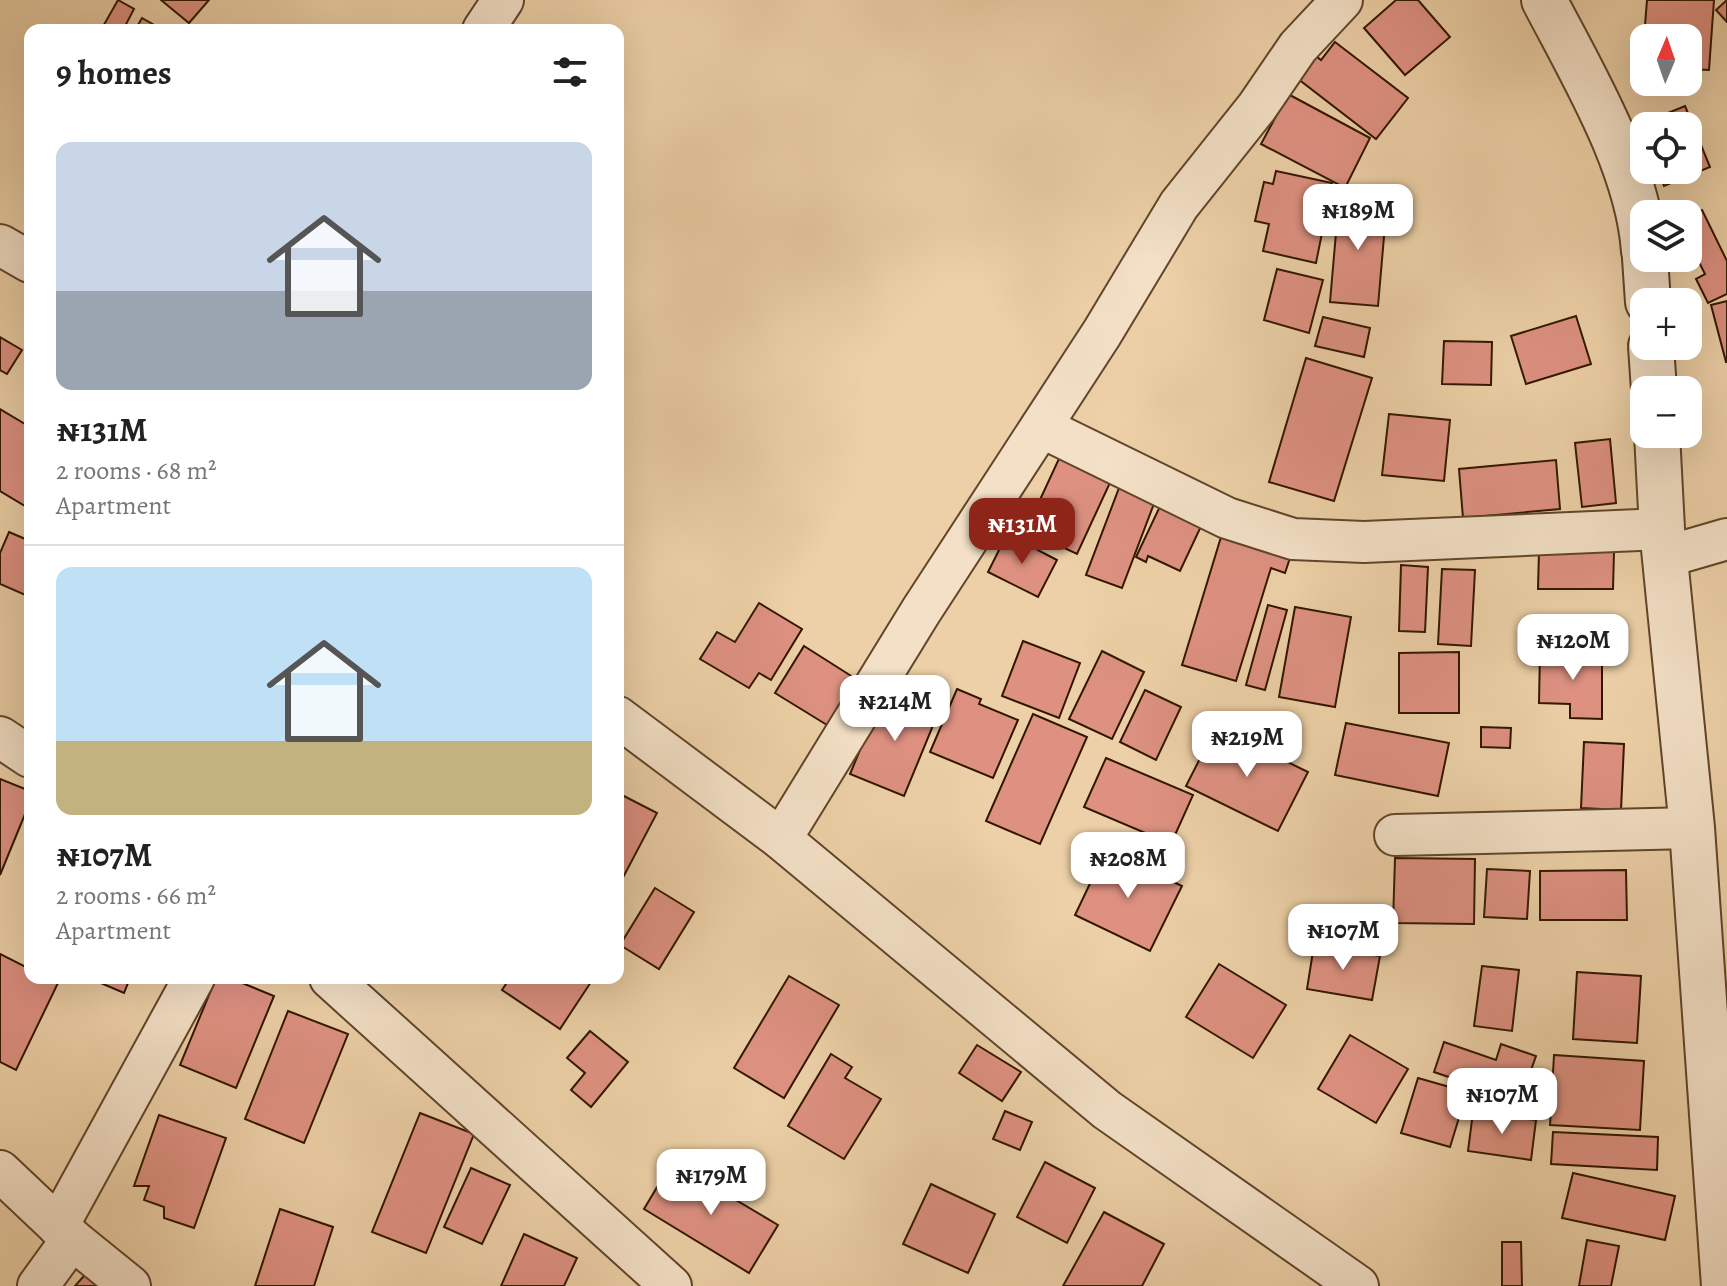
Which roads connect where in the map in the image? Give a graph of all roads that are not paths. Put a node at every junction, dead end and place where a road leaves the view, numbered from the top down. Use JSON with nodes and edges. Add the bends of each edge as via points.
{"nodes":[{"id":1,"x":503,"y":0,"type":"edge"},
{"id":2,"x":1342,"y":0,"type":"edge"},
{"id":3,"x":1544,"y":0,"type":"edge"},
{"id":4,"x":487,"y":24,"type":"edge"},
{"id":5,"x":1635,"y":200,"type":"edge"},
{"id":6,"x":0,"y":245,"type":"edge"},
{"id":7,"x":24,"y":259,"type":"edge"},
{"id":8,"x":1041,"y":427,"type":"junction"},
{"id":9,"x":1658,"y":448,"type":"edge"},
{"id":10,"x":1727,"y":539,"type":"edge"},
{"id":11,"x":1664,"y":543,"type":"junction"},
{"id":12,"x":624,"y":721,"type":"edge"},
{"id":13,"x":0,"y":737,"type":"edge"},
{"id":14,"x":24,"y":753,"type":"edge"},
{"id":15,"x":1692,"y":828,"type":"junction"},
{"id":16,"x":1395,"y":835,"type":"dead end"},
{"id":17,"x":781,"y":839,"type":"junction"},
{"id":18,"x":191,"y":984,"type":"edge"},
{"id":19,"x":337,"y":984,"type":"edge"},
{"id":20,"x":1717,"y":1049,"type":"edge"},
{"id":21,"x":0,"y":1171,"type":"edge"},
{"id":22,"x":65,"y":1232,"type":"junction"},
{"id":23,"x":38,"y":1286,"type":"edge"},
{"id":24,"x":130,"y":1286,"type":"edge"},
{"id":25,"x":671,"y":1286,"type":"edge"},
{"id":26,"x":1358,"y":1286,"type":"edge"},
{"id":27,"x":1724,"y":1286,"type":"edge"}],
"edges":[{"from":1,"to":4,"type":"street"},
{"from":2,"to":8,"type":"street","via":[[1298,47],[1179,205]]},
{"from":3,"to":5,"type":"street"},
{"from":6,"to":7,"type":"street"},
{"from":8,"to":11,"type":"street","via":[[1227,518],[1293,539]]},
{"from":8,"to":17,"type":"street"},
{"from":9,"to":11,"type":"street"},
{"from":10,"to":11,"type":"street"},
{"from":11,"to":15,"type":"street"},
{"from":12,"to":17,"type":"street"},
{"from":13,"to":14,"type":"street"},
{"from":15,"to":16,"type":"street"},
{"from":15,"to":20,"type":"street"},
{"from":17,"to":26,"type":"street","via":[[1107,1110]]},
{"from":18,"to":22,"type":"street"},
{"from":19,"to":25,"type":"street"},
{"from":20,"to":27,"type":"street"},
{"from":21,"to":22,"type":"street"},
{"from":22,"to":23,"type":"street"},
{"from":22,"to":24,"type":"street"}]}
